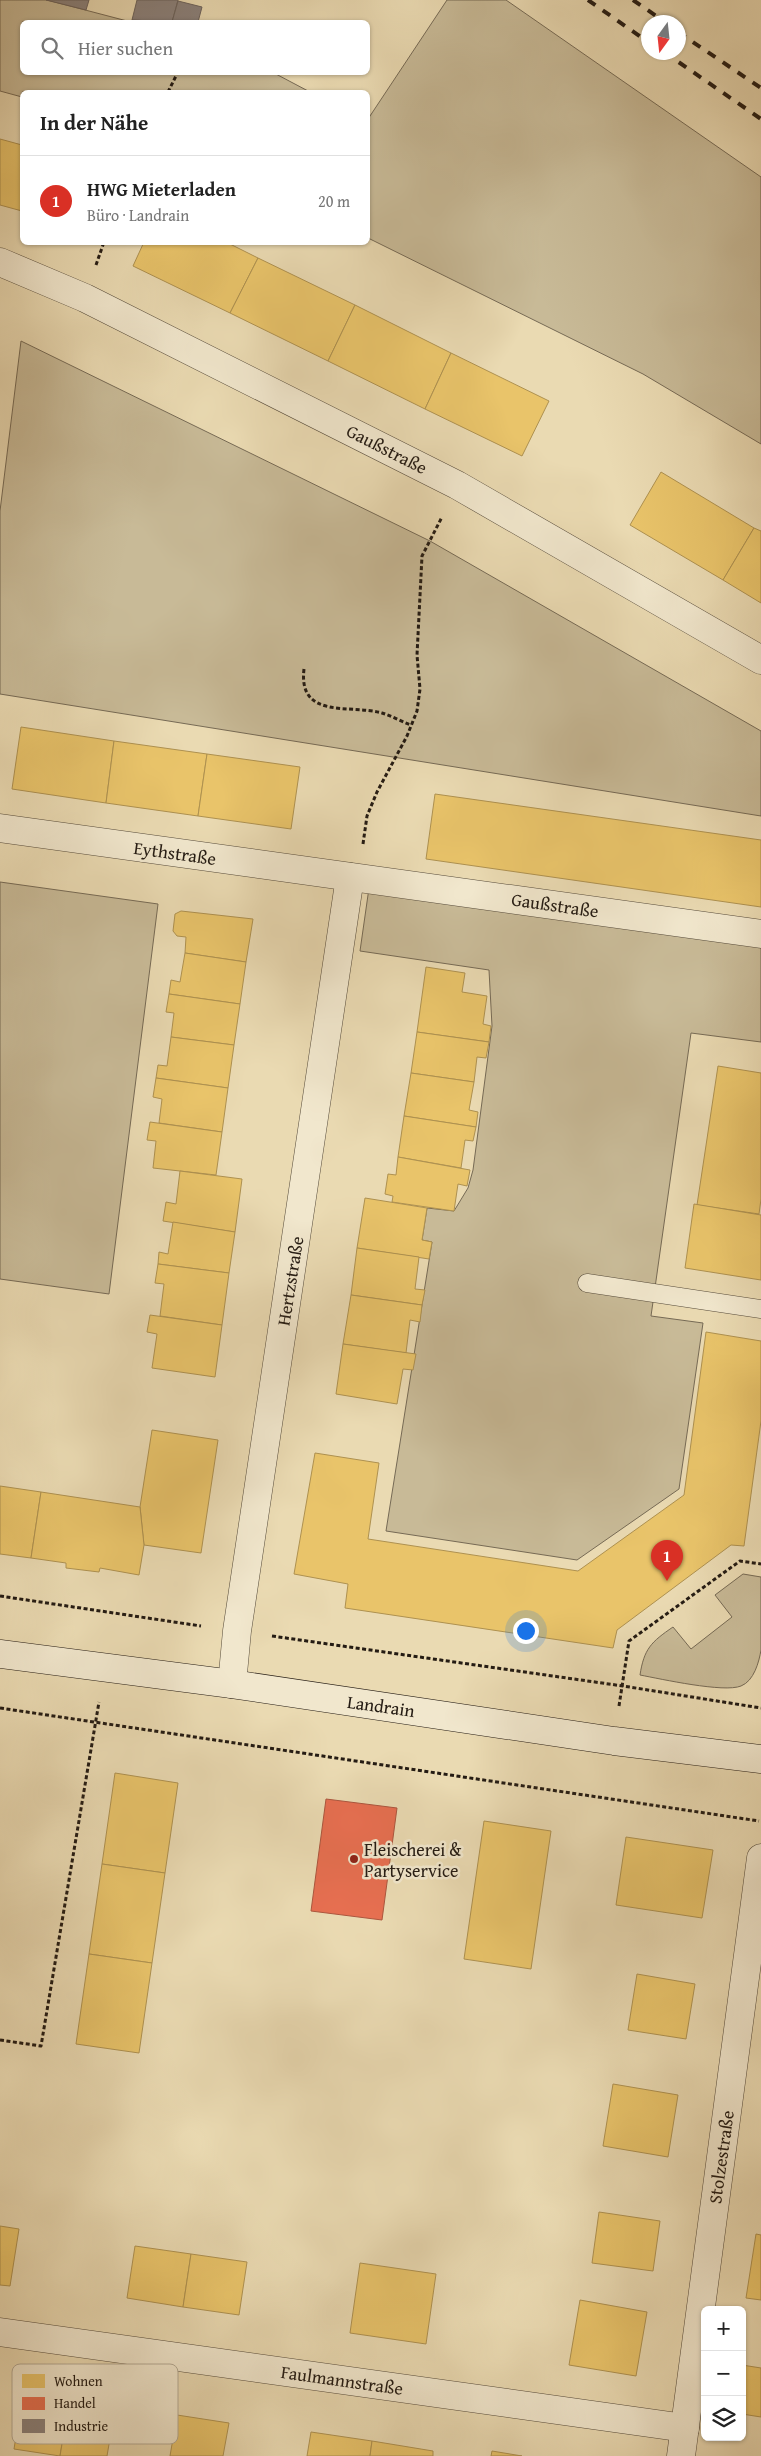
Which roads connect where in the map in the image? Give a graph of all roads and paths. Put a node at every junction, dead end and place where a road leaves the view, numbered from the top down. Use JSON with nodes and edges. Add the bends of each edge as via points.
{"nodes":[{"id":1,"x":176,"y":75,"type":"edge"},
{"id":2,"x":169,"y":90,"type":"edge"},
{"id":3,"x":0,"y":262,"type":"edge"},
{"id":4,"x":457,"y":485,"type":"junction"},
{"id":5,"x":761,"y":660,"type":"edge"},
{"id":6,"x":304,"y":669,"type":"dead end"},
{"id":7,"x":411,"y":726,"type":"junction"},
{"id":8,"x":0,"y":828,"type":"edge"},
{"id":9,"x":354,"y":877,"type":"junction"},
{"id":10,"x":761,"y":934,"type":"edge"},
{"id":11,"x":587,"y":1283,"type":"dead end"},
{"id":12,"x":761,"y":1309,"type":"edge"},
{"id":13,"x":761,"y":1564,"type":"edge"},
{"id":14,"x":0,"y":1596,"type":"edge"},
{"id":15,"x":237,"y":1631,"type":"junction"},
{"id":16,"x":0,"y":1654,"type":"edge"},
{"id":17,"x":104,"y":1669,"type":"junction"},
{"id":18,"x":232,"y":1684,"type":"junction"},
{"id":19,"x":623,"y":1686,"type":"junction"},
{"id":20,"x":0,"y":1708,"type":"edge"},
{"id":21,"x":761,"y":1708,"type":"edge"},
{"id":22,"x":96,"y":1723,"type":"junction"},
{"id":23,"x":614,"y":1741,"type":"junction"},
{"id":24,"x":761,"y":1759,"type":"edge"},
{"id":25,"x":761,"y":1821,"type":"edge"},
{"id":26,"x":761,"y":1858,"type":"edge"},
{"id":27,"x":0,"y":2040,"type":"edge"},
{"id":28,"x":0,"y":2332,"type":"edge"},
{"id":29,"x":685,"y":2428,"type":"junction"},
{"id":30,"x":681,"y":2456,"type":"edge"}],
"edges":[{"from":1,"to":2,"type":"path"},
{"from":3,"to":4,"type":"street","name":"Gaußstraße","via":[[85,298]]},
{"from":4,"to":5,"type":"street","name":"Gaußstraße"},
{"from":4,"to":7,"type":"path","via":[[422,556],[417,655],[420,689]]},
{"from":6,"to":7,"type":"path","via":[[302,683],[312,700],[328,709],[382,713]]},
{"from":7,"to":9,"type":"path","via":[[367,816]]},
{"from":8,"to":9,"type":"street","name":"Eythstraße"},
{"from":9,"to":10,"type":"street","name":"Gaußstraße"},
{"from":9,"to":15,"type":"street","name":"Hertzstraße"},
{"from":11,"to":12,"type":"lane"},
{"from":13,"to":19,"type":"path","via":[[740,1561],[629,1641]]},
{"from":14,"to":15,"type":"path"},
{"from":15,"to":18,"type":"street","name":"Hertzstraße"},
{"from":15,"to":19,"type":"path"},
{"from":16,"to":17,"type":"street","name":"Landrain"},
{"from":17,"to":18,"type":"street","name":"Landrain"},
{"from":17,"to":22,"type":"path"},
{"from":18,"to":23,"type":"street","name":"Landrain"},
{"from":19,"to":21,"type":"path"},
{"from":19,"to":23,"type":"path"},
{"from":20,"to":22,"type":"path"},
{"from":22,"to":25,"type":"path"},
{"from":22,"to":27,"type":"path","via":[[41,2046]]},
{"from":23,"to":24,"type":"street","name":"Landrain"},
{"from":26,"to":29,"type":"street","name":"Stolzestraße"},
{"from":28,"to":29,"type":"street","name":"Faulmannstraße"},
{"from":29,"to":30,"type":"street","name":"Stolzestraße"}]}
